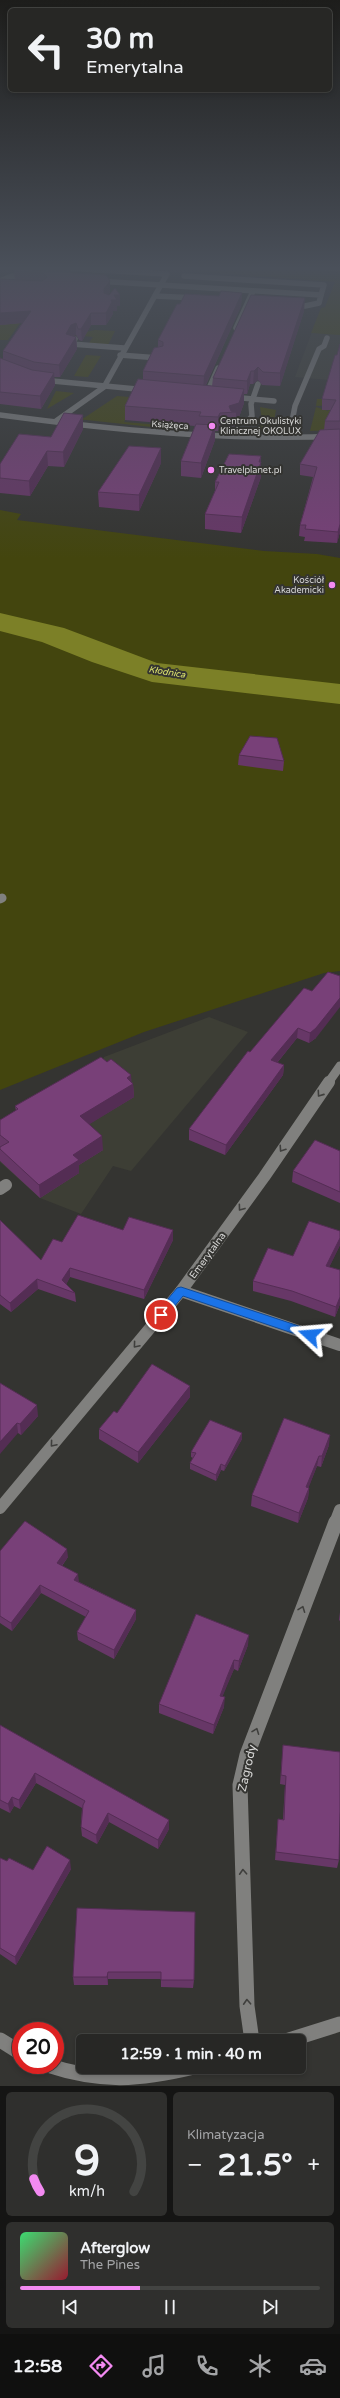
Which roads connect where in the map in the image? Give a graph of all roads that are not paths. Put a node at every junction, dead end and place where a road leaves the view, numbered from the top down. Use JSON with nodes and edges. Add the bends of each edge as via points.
{"nodes":[{"id":1,"x":115,"y":364,"type":"edge"},
{"id":2,"x":220,"y":364,"type":"edge"},
{"id":3,"x":313,"y":364,"type":"edge"},
{"id":4,"x":34,"y":378,"type":"edge"},
{"id":5,"x":258,"y":384,"type":"edge"},
{"id":6,"x":104,"y":387,"type":"junction"},
{"id":7,"x":157,"y":391,"type":"edge"},
{"id":8,"x":214,"y":396,"type":"edge"},
{"id":9,"x":222,"y":396,"type":"edge"},
{"id":10,"x":253,"y":398,"type":"junction"},
{"id":11,"x":274,"y":401,"type":"dead end"},
{"id":12,"x":0,"y":415,"type":"edge"},
{"id":13,"x":55,"y":422,"type":"junction"},
{"id":14,"x":233,"y":422,"type":"edge"},
{"id":15,"x":340,"y":436,"type":"edge"},
{"id":16,"x":289,"y":437,"type":"junction"},
{"id":17,"x":340,"y":1066,"type":"edge"},
{"id":18,"x":181,"y":1291,"type":"junction"},
{"id":19,"x":340,"y":1345,"type":"edge"},
{"id":20,"x":0,"y":1508,"type":"edge"},
{"id":21,"x":340,"y":1510,"type":"edge"},
{"id":22,"x":340,"y":2024,"type":"edge"},
{"id":23,"x":251,"y":2034,"type":"edge"},
{"id":24,"x":306,"y":2035,"type":"edge"},
{"id":25,"x":0,"y":2040,"type":"edge"},
{"id":26,"x":12,"y":2047,"type":"edge"},
{"id":27,"x":64,"y":2071,"type":"edge"},
{"id":28,"x":160,"y":2074,"type":"edge"},
{"id":29,"x":96,"y":2083,"type":"edge"}],
"edges":[{"from":1,"to":6,"type":"street"},
{"from":2,"to":8,"type":"street","via":[[203,395]]},
{"from":3,"to":16,"type":"street","via":[[296,406]]},
{"from":4,"to":6,"type":"street"},
{"from":5,"to":10,"type":"street"},
{"from":6,"to":7,"type":"street"},
{"from":6,"to":13,"type":"street"},
{"from":9,"to":10,"type":"street"},
{"from":10,"to":11,"type":"street"},
{"from":10,"to":14,"type":"street","via":[[250,419]]},
{"from":12,"to":13,"type":"street","name":"Książęca"},
{"from":13,"to":16,"type":"street","name":"Książęca","via":[[185,435]]},
{"from":15,"to":16,"type":"street","name":"Książęca"},
{"from":17,"to":18,"type":"street","name":"Emerytalna","one_way":true},
{"from":18,"to":19,"type":"street"},
{"from":18,"to":20,"type":"street","name":"Emerytalna","one_way":true},
{"from":23,"to":21,"type":"street","name":"Zagrody","one_way":true,"via":[[247,2006],[240,1784],[247,1755]]},
{"from":22,"to":24,"type":"street"},
{"from":25,"to":26,"type":"street"},
{"from":27,"to":29,"type":"street"},
{"from":28,"to":29,"type":"street"}]}
